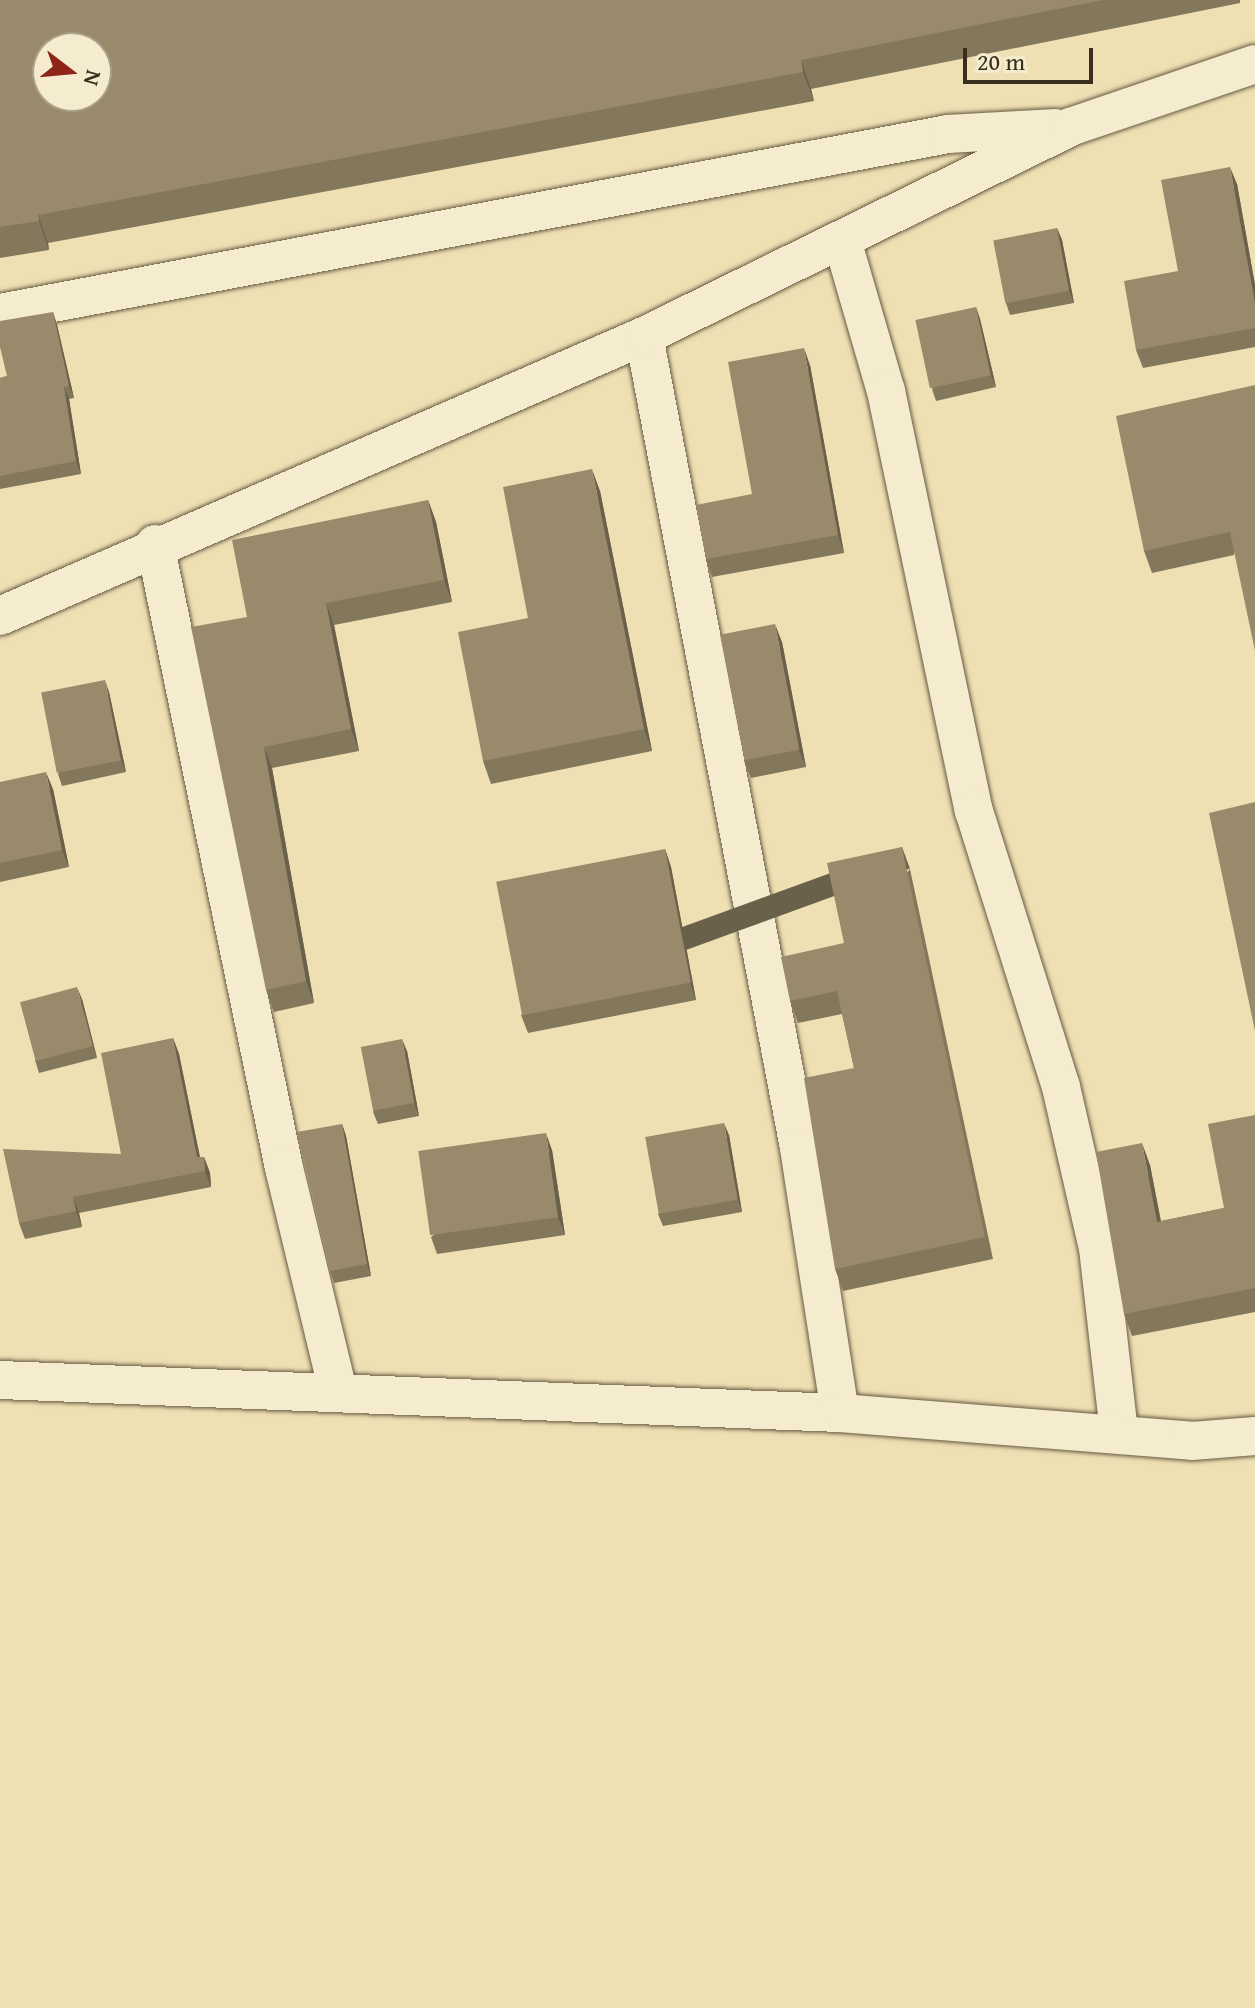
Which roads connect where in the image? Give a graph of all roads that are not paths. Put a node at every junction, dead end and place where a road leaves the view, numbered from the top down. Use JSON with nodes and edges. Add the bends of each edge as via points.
{"nodes":[{"id":1,"x":1255,"y":64,"type":"edge"},
{"id":2,"x":1070,"y":127,"type":"junction"},
{"id":3,"x":842,"y":240,"type":"junction"},
{"id":4,"x":0,"y":313,"type":"edge"},
{"id":5,"x":644,"y":336,"type":"junction"},
{"id":6,"x":155,"y":544,"type":"junction"},
{"id":7,"x":0,"y":616,"type":"edge"},
{"id":8,"x":0,"y":1380,"type":"edge"},
{"id":9,"x":338,"y":1391,"type":"junction"},
{"id":10,"x":840,"y":1413,"type":"junction"},
{"id":11,"x":1119,"y":1432,"type":"junction"},
{"id":12,"x":1255,"y":1436,"type":"edge"}],
"edges":[{"from":1,"to":2,"type":"street"},
{"from":2,"to":3,"type":"street"},
{"from":2,"to":4,"type":"street","via":[[948,134]]},
{"from":3,"to":5,"type":"street"},
{"from":3,"to":11,"type":"street","via":[[886,391],[974,811],[1068,1116],[1098,1248]]},
{"from":5,"to":6,"type":"street"},
{"from":5,"to":10,"type":"street","via":[[799,1148]]},
{"from":6,"to":7,"type":"street"},
{"from":6,"to":9,"type":"street","via":[[284,1168]]},
{"from":8,"to":9,"type":"street"},
{"from":9,"to":10,"type":"street"},
{"from":10,"to":11,"type":"street"},
{"from":11,"to":12,"type":"street","via":[[1192,1441]]}]}
